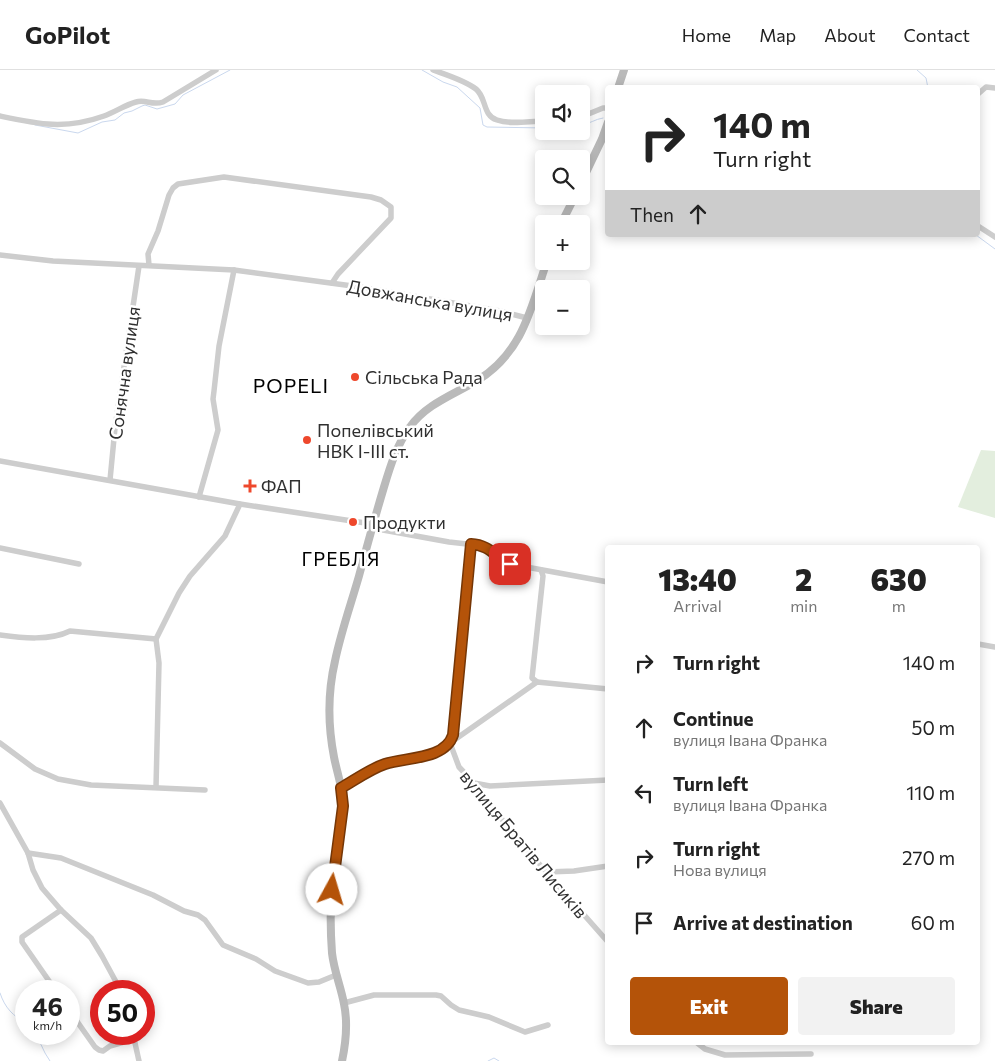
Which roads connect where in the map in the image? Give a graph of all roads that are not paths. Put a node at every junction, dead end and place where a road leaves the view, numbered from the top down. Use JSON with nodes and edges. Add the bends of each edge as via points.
{"nodes":[{"id":1,"x":216,"y":70,"type":"edge"},
{"id":2,"x":433,"y":70,"type":"edge"},
{"id":3,"x":624,"y":70,"type":"edge"},
{"id":4,"x":619,"y":85,"type":"edge"},
{"id":5,"x":995,"y":88,"type":"edge"},
{"id":6,"x":980,"y":91,"type":"edge"},
{"id":7,"x":605,"y":108,"type":"edge"},
{"id":8,"x":590,"y":113,"type":"edge"},
{"id":9,"x":0,"y":116,"type":"edge"},
{"id":10,"x":535,"y":121,"type":"edge"},
{"id":11,"x":605,"y":130,"type":"edge"},
{"id":12,"x":590,"y":164,"type":"edge"},
{"id":13,"x":980,"y":227,"type":"edge"},
{"id":14,"x":995,"y":237,"type":"edge"},
{"id":15,"x":0,"y":255,"type":"edge"},
{"id":16,"x":148,"y":265,"type":"junction"},
{"id":17,"x":139,"y":266,"type":"junction"},
{"id":18,"x":234,"y":270,"type":"junction"},
{"id":19,"x":544,"y":270,"type":"edge"},
{"id":20,"x":332,"y":283,"type":"junction"},
{"id":21,"x":527,"y":318,"type":"junction"},
{"id":22,"x":0,"y":461,"type":"edge"},
{"id":23,"x":110,"y":480,"type":"junction"},
{"id":24,"x":200,"y":497,"type":"junction"},
{"id":25,"x":240,"y":504,"type":"junction"},
{"id":26,"x":372,"y":526,"type":"junction"},
{"id":27,"x":471,"y":544,"type":"junction"},
{"id":28,"x":0,"y":548,"type":"edge"},
{"id":29,"x":79,"y":564,"type":"dead end"},
{"id":30,"x":541,"y":570,"type":"junction"},
{"id":31,"x":605,"y":581,"type":"edge"},
{"id":32,"x":0,"y":635,"type":"edge"},
{"id":33,"x":156,"y":639,"type":"junction"},
{"id":34,"x":980,"y":644,"type":"edge"},
{"id":35,"x":995,"y":647,"type":"edge"},
{"id":36,"x":533,"y":681,"type":"junction"},
{"id":37,"x":605,"y":688,"type":"edge"},
{"id":38,"x":0,"y":743,"type":"edge"},
{"id":39,"x":450,"y":743,"type":"junction"},
{"id":40,"x":605,"y":780,"type":"edge"},
{"id":41,"x":474,"y":783,"type":"junction"},
{"id":42,"x":156,"y":787,"type":"junction"},
{"id":43,"x":341,"y":788,"type":"junction"},
{"id":44,"x":205,"y":790,"type":"dead end"},
{"id":45,"x":0,"y":803,"type":"edge"},
{"id":46,"x":28,"y":853,"type":"junction"},
{"id":47,"x":605,"y":866,"type":"edge"},
{"id":48,"x":547,"y":872,"type":"junction"},
{"id":49,"x":60,"y":910,"type":"junction"},
{"id":50,"x":605,"y":940,"type":"edge"},
{"id":51,"x":336,"y":975,"type":"junction"},
{"id":52,"x":48,"y":980,"type":"edge"},
{"id":53,"x":114,"y":980,"type":"edge"},
{"id":54,"x":344,"y":1003,"type":"junction"},
{"id":55,"x":548,"y":1024,"type":"dead end"},
{"id":56,"x":80,"y":1026,"type":"edge"},
{"id":57,"x":90,"y":1040,"type":"edge"},
{"id":58,"x":94,"y":1045,"type":"edge"},
{"id":59,"x":112,"y":1045,"type":"edge"},
{"id":60,"x":136,"y":1045,"type":"edge"},
{"id":61,"x":700,"y":1045,"type":"edge"},
{"id":62,"x":811,"y":1054,"type":"dead end"},
{"id":63,"x":139,"y":1061,"type":"edge"},
{"id":64,"x":342,"y":1061,"type":"edge"}],
"edges":[{"from":1,"to":9,"type":"street","via":[[163,102],[137,102],[77,124],[25,122]]},
{"from":2,"to":10,"type":"street","via":[[475,89],[484,100],[487,113],[496,120]]},
{"from":3,"to":4,"type":"main road"},
{"from":5,"to":6,"type":"street","via":[[986,87]]},
{"from":7,"to":8,"type":"street"},
{"from":11,"to":12,"type":"main road"},
{"from":13,"to":14,"type":"street"},
{"from":15,"to":17,"type":"street","name":"Довжанська вулиця"},
{"from":16,"to":17,"type":"street","name":"Довжанська вулиця"},
{"from":16,"to":18,"type":"street","name":"Довжанська вулиця"},
{"from":16,"to":20,"type":"street","name":"Довжанська вулиця","via":[[148,254],[169,195],[178,184],[224,177],[371,197],[388,203],[392,218]]},
{"from":17,"to":23,"type":"street","name":"Сонячна вулиця"},
{"from":18,"to":20,"type":"street","name":"Довжанська вулиця"},
{"from":18,"to":24,"type":"street","via":[[219,346],[213,399],[218,430]]},
{"from":19,"to":21,"type":"main road"},
{"from":20,"to":21,"type":"street","name":"Довжанська вулиця"},
{"from":21,"to":26,"type":"main road","via":[[510,351],[490,371],[430,408],[409,427],[396,452]]},
{"from":22,"to":23,"type":"street"},
{"from":23,"to":24,"type":"street"},
{"from":24,"to":25,"type":"street"},
{"from":25,"to":26,"type":"street"},
{"from":25,"to":33,"type":"street","via":[[225,536],[179,593]]},
{"from":26,"to":27,"type":"street"},
{"from":26,"to":43,"type":"main road","via":[[342,630],[332,680],[332,742]]},
{"from":27,"to":30,"type":"street","via":[[485,546],[510,564]]},
{"from":27,"to":39,"type":"street"},
{"from":28,"to":29,"type":"street"},
{"from":30,"to":31,"type":"street"},
{"from":30,"to":36,"type":"street"},
{"from":32,"to":33,"type":"street","via":[[42,638],[70,631]]},
{"from":33,"to":42,"type":"street","via":[[159,663]]},
{"from":34,"to":35,"type":"street"},
{"from":36,"to":37,"type":"street"},
{"from":36,"to":39,"type":"street"},
{"from":38,"to":42,"type":"street","via":[[35,769],[58,779],[91,786]]},
{"from":39,"to":41,"type":"street","name":"вулиця Братів Лисиків","via":[[459,767]]},
{"from":39,"to":43,"type":"street","via":[[432,753],[387,764]]},
{"from":40,"to":41,"type":"street","via":[[490,786]]},
{"from":41,"to":48,"type":"street","name":"вулиця Братів Лисиків"},
{"from":42,"to":44,"type":"street"},
{"from":43,"to":51,"type":"main road","via":[[343,806],[332,890],[332,956]]},
{"from":45,"to":46,"type":"street"},
{"from":46,"to":49,"type":"street","via":[[42,888]]},
{"from":46,"to":51,"type":"street","via":[[60,858],[198,915],[223,945],[275,971],[308,983]]},
{"from":47,"to":48,"type":"street"},
{"from":48,"to":50,"type":"street","name":"вулиця Братів Лисиків"},
{"from":49,"to":52,"type":"street","via":[[22,937],[22,942]]},
{"from":49,"to":53,"type":"street","via":[[91,938]]},
{"from":51,"to":54,"type":"main road"},
{"from":54,"to":55,"type":"street","via":[[374,995],[436,995],[459,1010],[489,1017],[525,1032]]},
{"from":54,"to":64,"type":"main road","via":[[346,1032]]},
{"from":56,"to":57,"type":"street"},
{"from":58,"to":59,"type":"street","via":[[103,1051]]},
{"from":60,"to":63,"type":"street"},
{"from":61,"to":62,"type":"street","via":[[725,1055]]}]}
